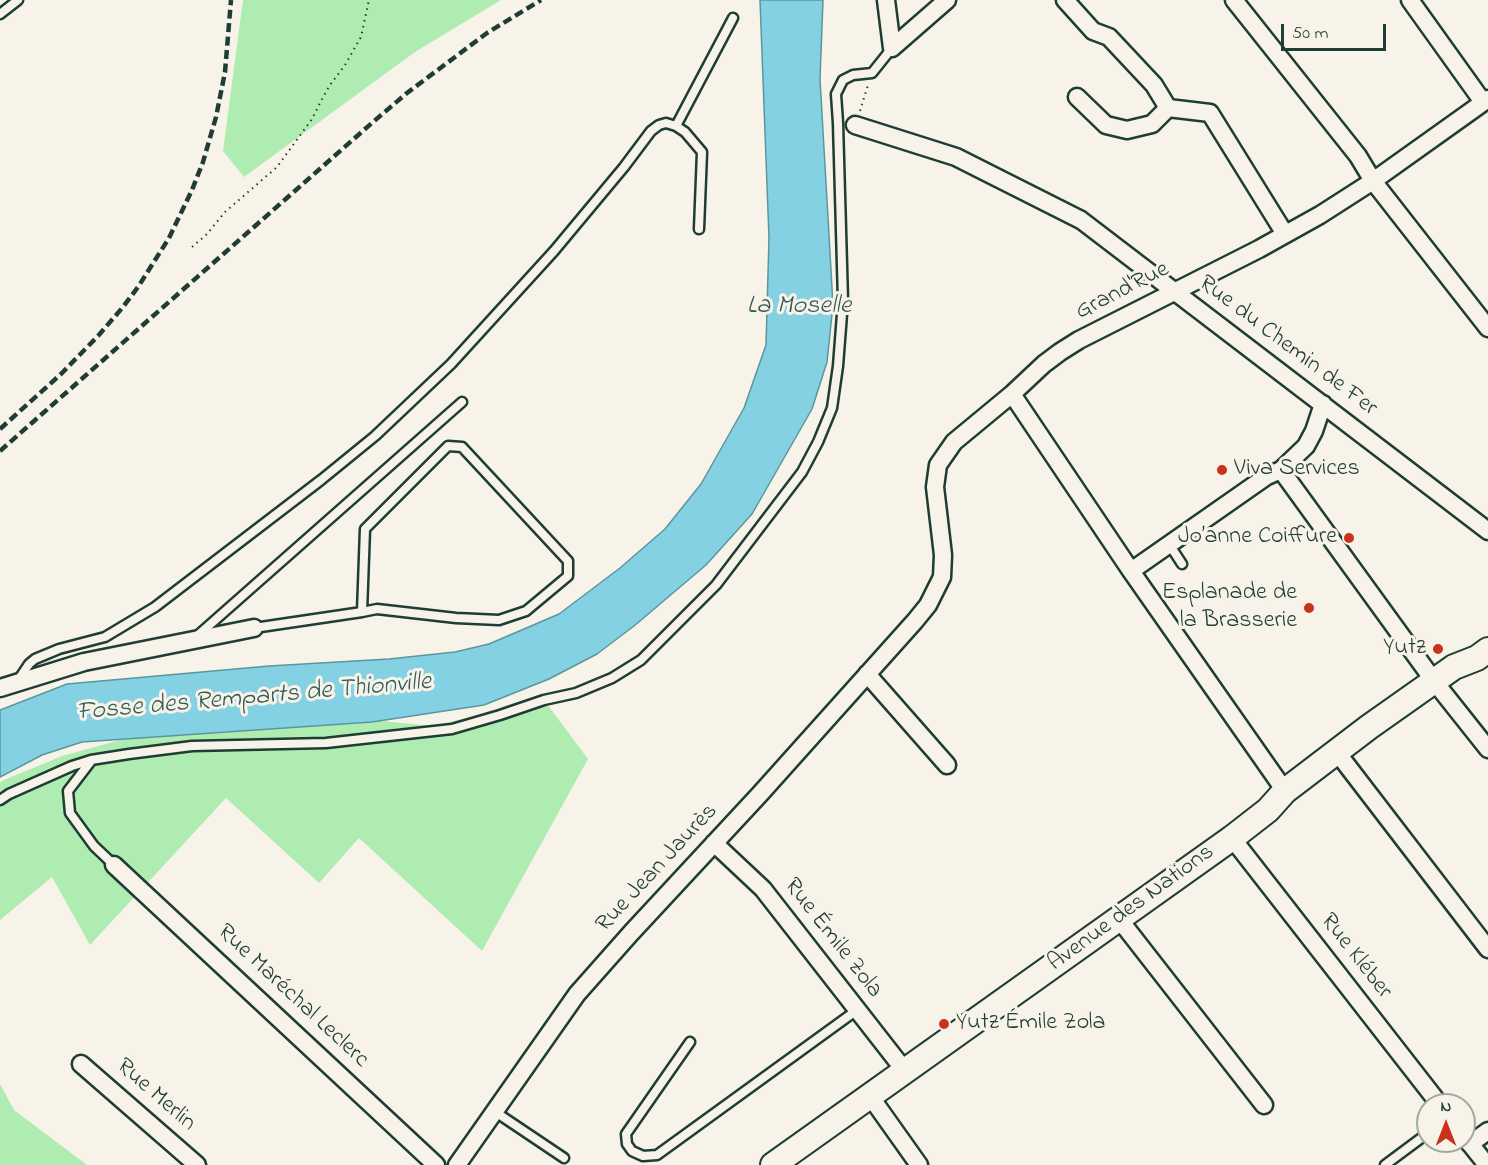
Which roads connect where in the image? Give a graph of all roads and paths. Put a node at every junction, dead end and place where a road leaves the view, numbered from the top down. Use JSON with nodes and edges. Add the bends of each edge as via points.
{"nodes":[{"id":1,"x":18,"y":0,"type":"edge"},
{"id":2,"x":369,"y":0,"type":"edge"},
{"id":3,"x":886,"y":0,"type":"edge"},
{"id":4,"x":947,"y":0,"type":"edge"},
{"id":5,"x":1065,"y":0,"type":"edge"},
{"id":6,"x":1234,"y":0,"type":"edge"},
{"id":7,"x":1410,"y":0,"type":"edge"},
{"id":8,"x":0,"y":14,"type":"edge"},
{"id":9,"x":733,"y":18,"type":"dead end"},
{"id":10,"x":892,"y":48,"type":"junction"},
{"id":11,"x":872,"y":73,"type":"junction"},
{"id":12,"x":1077,"y":97,"type":"dead end"},
{"id":13,"x":1486,"y":101,"type":"edge"},
{"id":14,"x":1168,"y":108,"type":"junction"},
{"id":15,"x":855,"y":125,"type":"joint"},
{"id":16,"x":676,"y":126,"type":"junction"},
{"id":17,"x":1374,"y":181,"type":"junction"},
{"id":18,"x":699,"y":229,"type":"dead end"},
{"id":19,"x":1285,"y":234,"type":"junction"},
{"id":20,"x":192,"y":247,"type":"dead end"},
{"id":21,"x":1175,"y":292,"type":"junction"},
{"id":22,"x":1488,"y":328,"type":"edge"},
{"id":23,"x":1011,"y":394,"type":"junction"},
{"id":24,"x":462,"y":402,"type":"dead end"},
{"id":25,"x":1323,"y":405,"type":"junction"},
{"id":26,"x":1281,"y":470,"type":"junction"},
{"id":27,"x":1488,"y":531,"type":"edge"},
{"id":28,"x":1169,"y":544,"type":"junction"},
{"id":29,"x":1182,"y":564,"type":"dead end"},
{"id":30,"x":1131,"y":571,"type":"junction"},
{"id":31,"x":362,"y":612,"type":"junction"},
{"id":32,"x":915,"y":621,"type":"joint"},
{"id":33,"x":254,"y":628,"type":"joint"},
{"id":34,"x":191,"y":641,"type":"junction"},
{"id":35,"x":1488,"y":651,"type":"edge"},
{"id":36,"x":867,"y":674,"type":"junction"},
{"id":37,"x":1434,"y":681,"type":"junction"},
{"id":38,"x":17,"y":682,"type":"junction"},
{"id":39,"x":0,"y":688,"type":"edge"},
{"id":40,"x":1488,"y":749,"type":"edge"},
{"id":41,"x":1336,"y":751,"type":"junction"},
{"id":42,"x":91,"y":760,"type":"junction"},
{"id":43,"x":947,"y":765,"type":"dead end"},
{"id":44,"x":1285,"y":791,"type":"junction"},
{"id":45,"x":0,"y":800,"type":"edge"},
{"id":46,"x":1232,"y":838,"type":"junction"},
{"id":47,"x":714,"y":843,"type":"junction"},
{"id":48,"x":114,"y":865,"type":"joint"},
{"id":49,"x":1119,"y":919,"type":"junction"},
{"id":50,"x":1488,"y":949,"type":"edge"},
{"id":51,"x":857,"y":1010,"type":"junction"},
{"id":52,"x":690,"y":1042,"type":"dead end"},
{"id":53,"x":81,"y":1064,"type":"dead end"},
{"id":54,"x":905,"y":1071,"type":"junction"},
{"id":55,"x":1431,"y":1093,"type":"edge"},
{"id":56,"x":870,"y":1096,"type":"junction"},
{"id":57,"x":1264,"y":1106,"type":"dead end"},
{"id":58,"x":494,"y":1111,"type":"junction"},
{"id":59,"x":1416,"y":1141,"type":"edge"},
{"id":60,"x":1476,"y":1151,"type":"edge"},
{"id":61,"x":564,"y":1158,"type":"dead end"},
{"id":62,"x":197,"y":1165,"type":"edge"},
{"id":63,"x":436,"y":1165,"type":"edge"},
{"id":64,"x":457,"y":1165,"type":"edge"},
{"id":65,"x":773,"y":1165,"type":"edge"},
{"id":66,"x":919,"y":1165,"type":"edge"},
{"id":67,"x":1385,"y":1165,"type":"edge"},
{"id":68,"x":1487,"y":1165,"type":"edge"}],
"edges":[{"from":1,"to":8,"type":"lane"},
{"from":2,"to":20,"type":"path","via":[[361,37],[312,119],[277,166]]},
{"from":3,"to":10,"type":"street"},
{"from":4,"to":10,"type":"street"},
{"from":5,"to":14,"type":"street","via":[[1093,31],[1109,36],[1154,86]]},
{"from":6,"to":17,"type":"street"},
{"from":7,"to":13,"type":"street"},
{"from":9,"to":16,"type":"lane"},
{"from":10,"to":11,"type":"lane"},
{"from":11,"to":15,"type":"path"},
{"from":11,"to":42,"type":"lane","via":[[843,80],[836,94],[843,301],[832,408],[818,442],[790,488],[716,585],[641,660],[576,693],[452,729],[326,743],[192,746]]},
{"from":12,"to":14,"type":"street","via":[[1106,125],[1127,130],[1152,124]]},
{"from":13,"to":17,"type":"street","name":"Grand'Rue"},
{"from":14,"to":19,"type":"street","via":[[1210,113]]},
{"from":15,"to":21,"type":"street","name":"Rue du Chemin de Fer","via":[[956,157],[1081,220]]},
{"from":16,"to":18,"type":"lane","via":[[702,152]]},
{"from":16,"to":38,"type":"lane","via":[[666,123],[651,131],[554,251],[417,398],[375,436],[155,607],[105,637],[35,659]]},
{"from":17,"to":19,"type":"street","name":"Grand'Rue"},
{"from":17,"to":22,"type":"street"},
{"from":19,"to":21,"type":"street","name":"Grand'Rue"},
{"from":21,"to":23,"type":"street","name":"Grand'Rue","via":[[1079,340]]},
{"from":21,"to":25,"type":"street","name":"Rue du Chemin de Fer"},
{"from":23,"to":30,"type":"street"},
{"from":23,"to":32,"type":"street","name":"Grand'Rue","via":[[954,442],[938,465],[935,487],[942,577]]},
{"from":24,"to":34,"type":"lane"},
{"from":25,"to":26,"type":"street","via":[[1306,446]]},
{"from":25,"to":27,"type":"street","name":"Rue du Chemin de Fer"},
{"from":26,"to":28,"type":"street"},
{"from":26,"to":37,"type":"street"},
{"from":28,"to":29,"type":"lane"},
{"from":28,"to":30,"type":"street"},
{"from":30,"to":44,"type":"street"},
{"from":31,"to":31,"type":"lane","via":[[377,609],[499,620],[526,611],[568,576],[568,561],[462,447],[448,446],[364,529]]},
{"from":31,"to":33,"type":"lane"},
{"from":32,"to":36,"type":"street","name":"Rue Jean Jaurès"},
{"from":33,"to":34,"type":"street"},
{"from":34,"to":38,"type":"street","via":[[84,662]]},
{"from":35,"to":37,"type":"main road","name":"Avenue des Nations"},
{"from":36,"to":43,"type":"street"},
{"from":36,"to":47,"type":"street","name":"Rue Jean Jaurès"},
{"from":37,"to":40,"type":"street"},
{"from":37,"to":41,"type":"main road","name":"Avenue des Nations"},
{"from":38,"to":39,"type":"street"},
{"from":41,"to":44,"type":"main road","name":"Avenue des Nations"},
{"from":41,"to":50,"type":"street"},
{"from":42,"to":45,"type":"lane"},
{"from":42,"to":48,"type":"lane","via":[[69,791],[70,813]]},
{"from":44,"to":46,"type":"main road","name":"Avenue des Nations"},
{"from":46,"to":49,"type":"main road","name":"Avenue des Nations"},
{"from":46,"to":55,"type":"street","name":"Rue Kléber"},
{"from":47,"to":51,"type":"street","name":"Rue Émile Zola","via":[[763,889]]},
{"from":47,"to":58,"type":"street","name":"Rue Jean Jaurès","via":[[577,994]]},
{"from":48,"to":63,"type":"street","name":"Rue Maréchal Leclerc"},
{"from":49,"to":54,"type":"main road","name":"Avenue des Nations"},
{"from":49,"to":57,"type":"street"},
{"from":51,"to":52,"type":"lane","via":[[657,1155],[643,1156],[632,1151],[626,1134]]},
{"from":51,"to":54,"type":"street","name":"Rue Émile Zola"},
{"from":53,"to":62,"type":"street","name":"Rue Merlin"},
{"from":54,"to":56,"type":"main road","name":"Avenue des Nations"},
{"from":56,"to":65,"type":"main road","name":"Avenue des Nations"},
{"from":56,"to":66,"type":"street"},
{"from":58,"to":61,"type":"lane"},
{"from":58,"to":64,"type":"street","name":"Rue Jean Jaurès"},
{"from":59,"to":67,"type":"lane"},
{"from":60,"to":68,"type":"street"}]}
